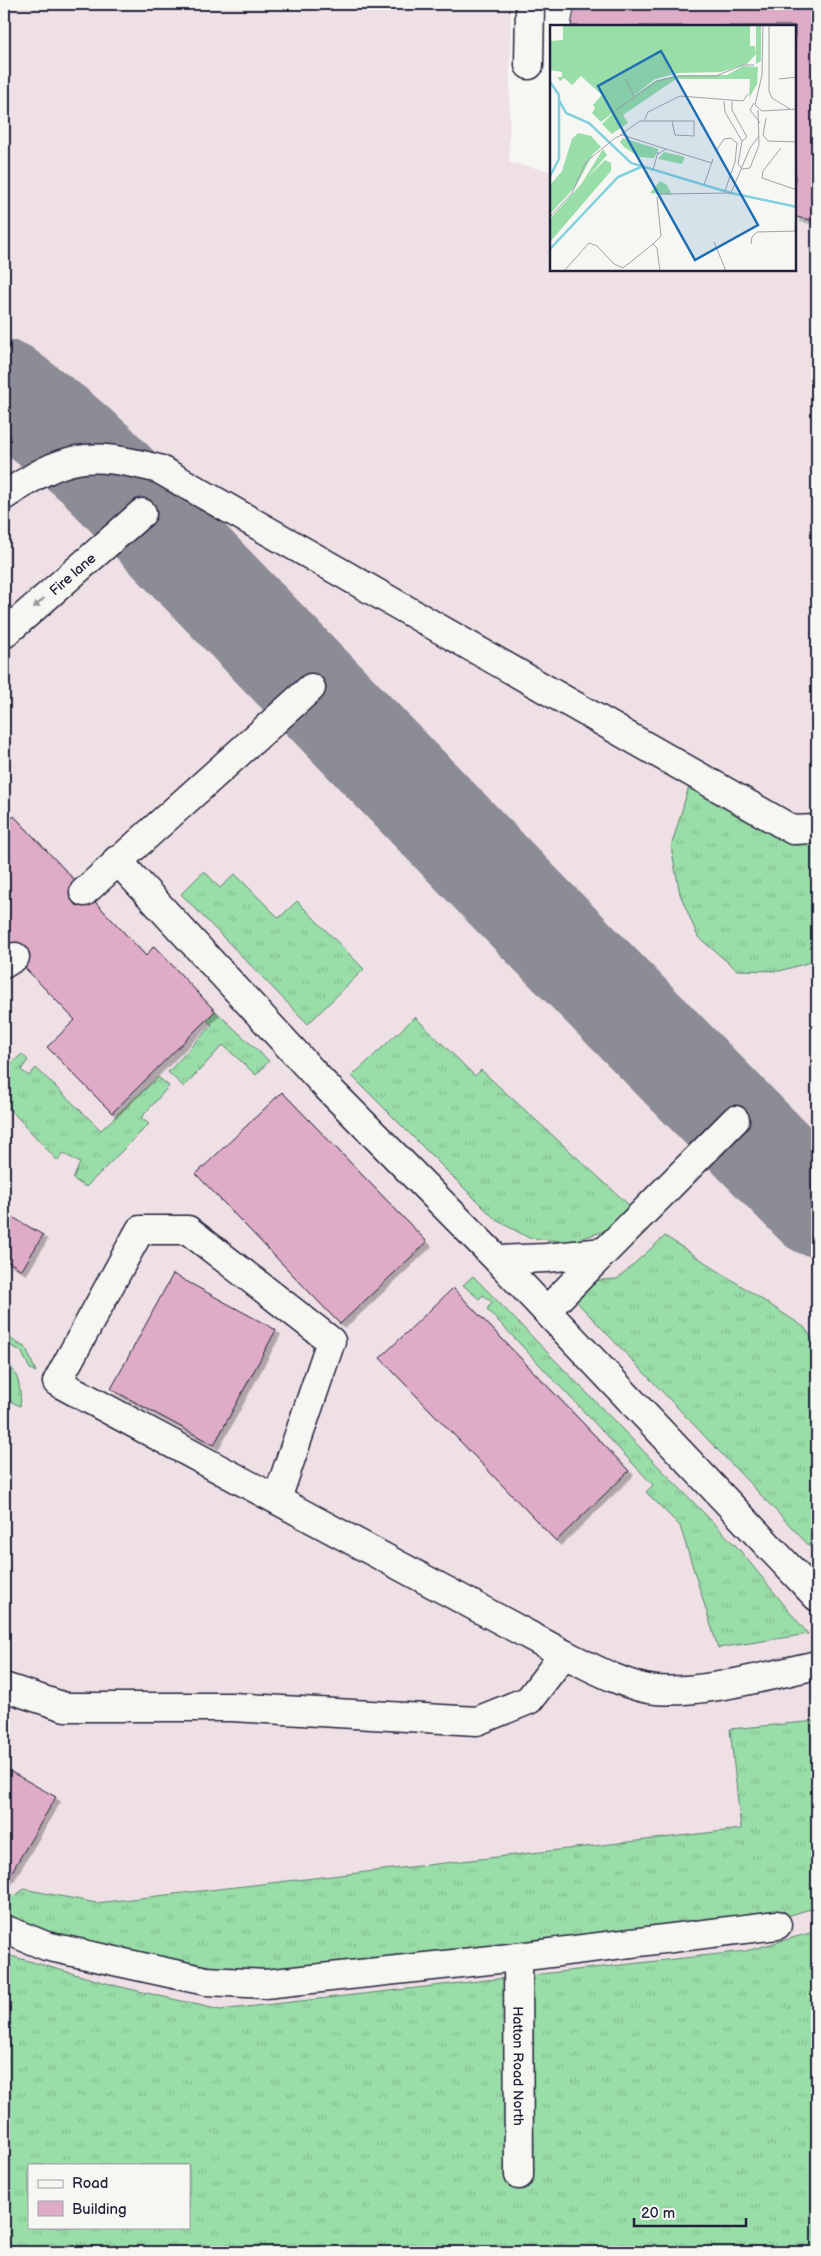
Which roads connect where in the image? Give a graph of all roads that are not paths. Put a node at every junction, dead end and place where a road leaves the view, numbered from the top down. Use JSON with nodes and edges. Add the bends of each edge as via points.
{"nodes":[{"id":1,"x":530,"y":4,"type":"edge"},
{"id":2,"x":529,"y":64,"type":"dead end"},
{"id":3,"x":4,"y":496,"type":"edge"},
{"id":4,"x":142,"y":513,"type":"dead end"},
{"id":5,"x":4,"y":634,"type":"edge"},
{"id":6,"x":311,"y":688,"type":"dead end"},
{"id":7,"x":817,"y":829,"type":"edge"},
{"id":8,"x":117,"y":860,"type":"junction"},
{"id":9,"x":84,"y":892,"type":"dead end"},
{"id":10,"x":735,"y":1120,"type":"dead end"},
{"id":11,"x":603,"y":1252,"type":"junction"},
{"id":12,"x":498,"y":1260,"type":"junction"},
{"id":13,"x":547,"y":1310,"type":"junction"},
{"id":14,"x":277,"y":1499,"type":"junction"},
{"id":15,"x":817,"y":1597,"type":"edge"},
{"id":16,"x":564,"y":1654,"type":"junction"},
{"id":17,"x":817,"y":1665,"type":"edge"},
{"id":18,"x":4,"y":1687,"type":"edge"},
{"id":19,"x":777,"y":1925,"type":"dead end"},
{"id":20,"x":4,"y":1929,"type":"edge"},
{"id":21,"x":518,"y":1957,"type":"junction"},
{"id":22,"x":518,"y":2175,"type":"dead end"}],
"edges":[{"from":1,"to":2,"type":"lane"},
{"from":3,"to":7,"type":"lane","via":[[37,474],[72,460],[96,457],[159,469],[793,830]]},
{"from":4,"to":5,"type":"lane","name":"Fire lane","one_way":true},
{"from":6,"to":8,"type":"lane"},
{"from":8,"to":9,"type":"lane"},
{"from":8,"to":12,"type":"lane","via":[[322,1082]]},
{"from":10,"to":11,"type":"lane"},
{"from":11,"to":12,"type":"lane"},
{"from":11,"to":13,"type":"lane"},
{"from":12,"to":13,"type":"lane"},
{"from":13,"to":15,"type":"lane"},
{"from":14,"to":14,"type":"lane","via":[[57,1382],[140,1230],[188,1230],[331,1341]]},
{"from":14,"to":16,"type":"lane"},
{"from":16,"to":17,"type":"lane","via":[[603,1674],[655,1690],[706,1688]]},
{"from":16,"to":18,"type":"lane","via":[[529,1700],[477,1721],[232,1707],[65,1707]]},
{"from":19,"to":21,"type":"lane"},
{"from":20,"to":21,"type":"lane","via":[[46,1946],[206,1981],[265,1984]]},
{"from":21,"to":22,"type":"lane","name":"Hatton Road North"}]}
